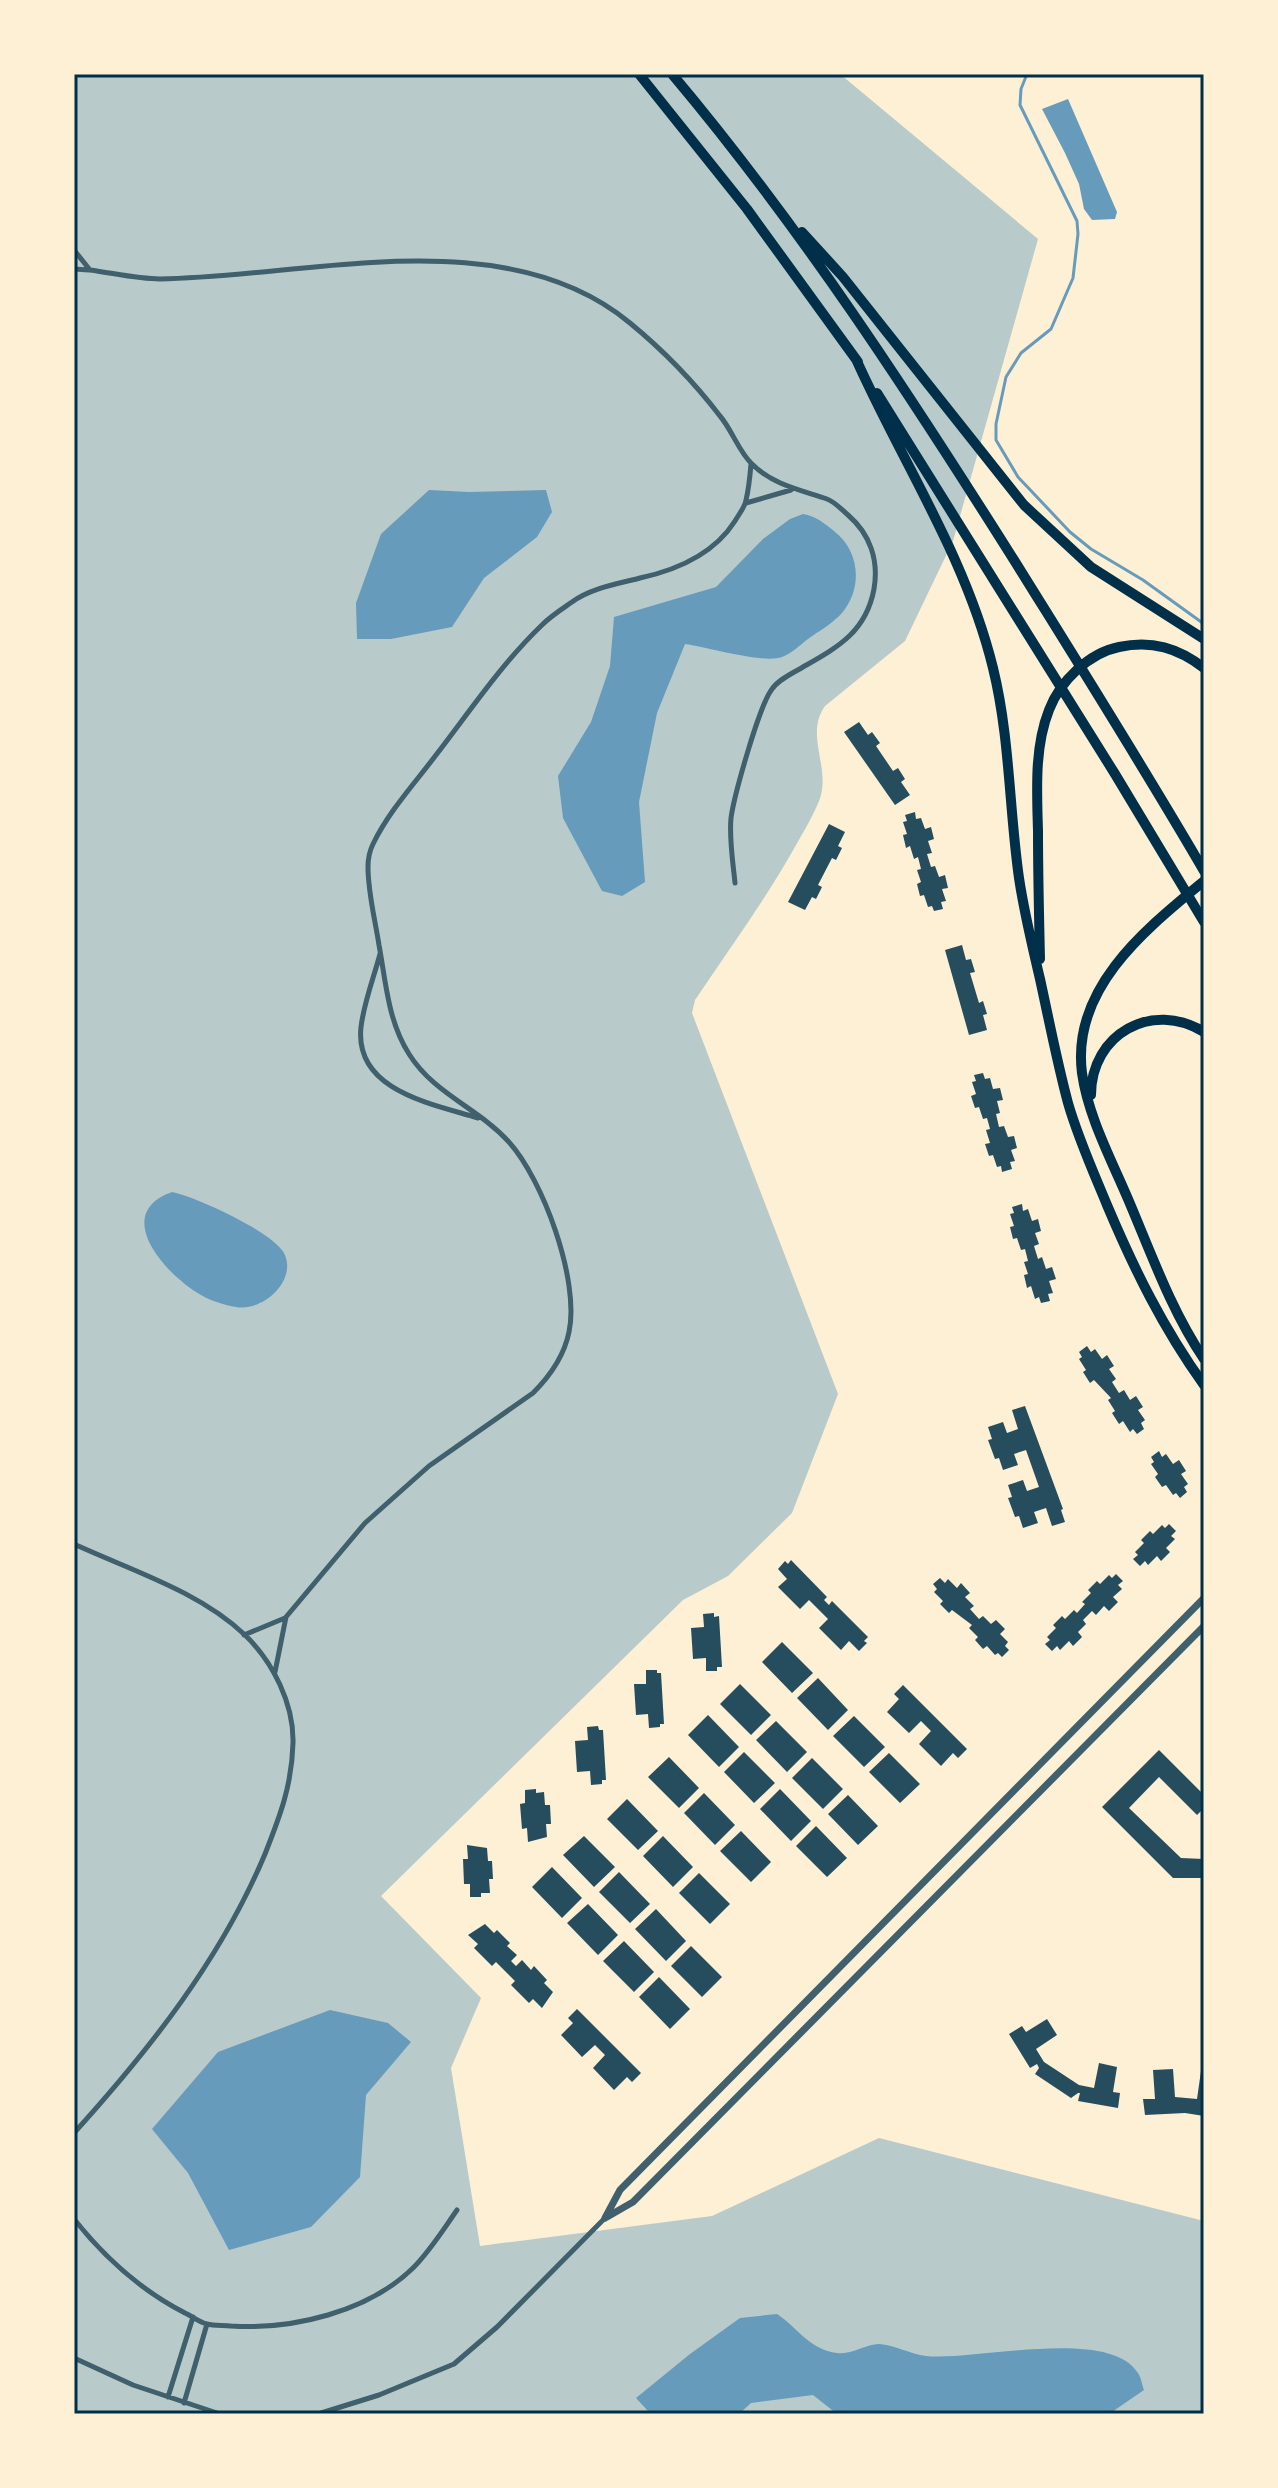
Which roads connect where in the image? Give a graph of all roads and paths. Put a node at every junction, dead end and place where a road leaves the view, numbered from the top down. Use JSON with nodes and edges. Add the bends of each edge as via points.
{"nodes":[{"id":1,"x":639,"y":74,"type":"edge"},
{"id":2,"x":672,"y":74,"type":"edge"},
{"id":3,"x":768,"y":194,"type":"junction"},
{"id":4,"x":74,"y":250,"type":"edge"},
{"id":5,"x":74,"y":269,"type":"edge"},
{"id":6,"x":90,"y":270,"type":"junction"},
{"id":7,"x":856,"y":359,"type":"junction"},
{"id":8,"x":751,"y":464,"type":"junction"},
{"id":9,"x":792,"y":489,"type":"junction"},
{"id":10,"x":746,"y":503,"type":"junction"},
{"id":11,"x":1204,"y":639,"type":"edge"},
{"id":12,"x":1204,"y":668,"type":"edge"},
{"id":13,"x":1204,"y":871,"type":"edge"},
{"id":14,"x":1204,"y":881,"type":"edge"},
{"id":15,"x":735,"y":883,"type":"dead end"},
{"id":16,"x":1204,"y":922,"type":"edge"},
{"id":17,"x":381,"y":952,"type":"junction"},
{"id":18,"x":1041,"y":981,"type":"junction"},
{"id":19,"x":1204,"y":1032,"type":"edge"},
{"id":20,"x":1091,"y":1105,"type":"junction"},
{"id":21,"x":486,"y":1121,"type":"junction"},
{"id":22,"x":1204,"y":1359,"type":"edge"},
{"id":23,"x":1204,"y":1385,"type":"edge"},
{"id":24,"x":74,"y":1544,"type":"edge"},
{"id":25,"x":1204,"y":1598,"type":"edge"},
{"id":26,"x":286,"y":1617,"type":"junction"},
{"id":27,"x":1204,"y":1626,"type":"edge"},
{"id":28,"x":244,"y":1635,"type":"junction"},
{"id":29,"x":275,"y":1672,"type":"junction"},
{"id":30,"x":74,"y":2133,"type":"edge"},
{"id":31,"x":457,"y":2210,"type":"dead end"},
{"id":32,"x":605,"y":2218,"type":"junction"},
{"id":33,"x":74,"y":2219,"type":"edge"},
{"id":34,"x":193,"y":2317,"type":"junction"},
{"id":35,"x":207,"y":2324,"type":"junction"},
{"id":36,"x":74,"y":2358,"type":"edge"},
{"id":37,"x":168,"y":2397,"type":"junction"},
{"id":38,"x":184,"y":2403,"type":"junction"},
{"id":39,"x":220,"y":2414,"type":"edge"},
{"id":40,"x":318,"y":2414,"type":"edge"}],
"edges":[{"from":1,"to":7,"type":"highway","via":[[747,209]]},
{"from":2,"to":3,"type":"highway"},
{"from":3,"to":11,"type":"highway","via":[[843,277],[1047,529],[1111,582]]},
{"from":3,"to":13,"type":"highway","via":[[923,415]]},
{"from":4,"to":6,"type":"street"},
{"from":5,"to":6,"type":"street"},
{"from":6,"to":8,"type":"street","via":[[158,279],[417,262],[492,266],[538,276],[583,292],[629,322],[723,418]]},
{"from":7,"to":16,"type":"highway"},
{"from":7,"to":18,"type":"highway","via":[[938,521],[986,644],[1005,730],[1019,881]]},
{"from":8,"to":9,"type":"street"},
{"from":8,"to":10,"type":"street"},
{"from":9,"to":10,"type":"street"},
{"from":9,"to":15,"type":"street","via":[[831,500],[860,525],[871,543],[873,591],[855,634],[771,690],[731,821]]},
{"from":10,"to":17,"type":"street","via":[[712,549],[575,600],[544,623],[510,660],[372,846],[368,865]]},
{"from":12,"to":18,"type":"highway","via":[[1163,646],[1111,648],[1069,679],[1049,709],[1037,793]]},
{"from":14,"to":20,"type":"highway","via":[[1137,939],[1102,984],[1082,1047]]},
{"from":17,"to":21,"type":"street","via":[[392,1016],[410,1056],[439,1089]]},
{"from":17,"to":21,"type":"street","via":[[361,1028],[373,1069],[406,1096]]},
{"from":18,"to":23,"type":"highway","via":[[1086,1156],[1143,1288]]},
{"from":19,"to":20,"type":"highway","via":[[1163,1020],[1124,1030],[1094,1069]]},
{"from":20,"to":22,"type":"highway","via":[[1162,1280]]},
{"from":21,"to":26,"type":"street","via":[[525,1162],[549,1213],[571,1297],[564,1350],[533,1393],[383,1505]]},
{"from":24,"to":28,"type":"street","via":[[180,1592]]},
{"from":25,"to":32,"type":"street","via":[[620,2190]]},
{"from":26,"to":28,"type":"street"},
{"from":26,"to":29,"type":"street"},
{"from":27,"to":32,"type":"street","via":[[633,2202]]},
{"from":28,"to":29,"type":"street"},
{"from":29,"to":30,"type":"street","via":[[293,1741],[290,1775],[284,1811],[248,1896],[176,2010]]},
{"from":31,"to":35,"type":"street","via":[[412,2269],[389,2288],[340,2311],[297,2324]]},
{"from":32,"to":40,"type":"street","via":[[454,2364]]},
{"from":33,"to":34,"type":"street","via":[[123,2273]]},
{"from":34,"to":35,"type":"street"},
{"from":34,"to":37,"type":"street"},
{"from":35,"to":38,"type":"street"},
{"from":36,"to":37,"type":"street"},
{"from":37,"to":38,"type":"street"},
{"from":38,"to":39,"type":"street"}]}
